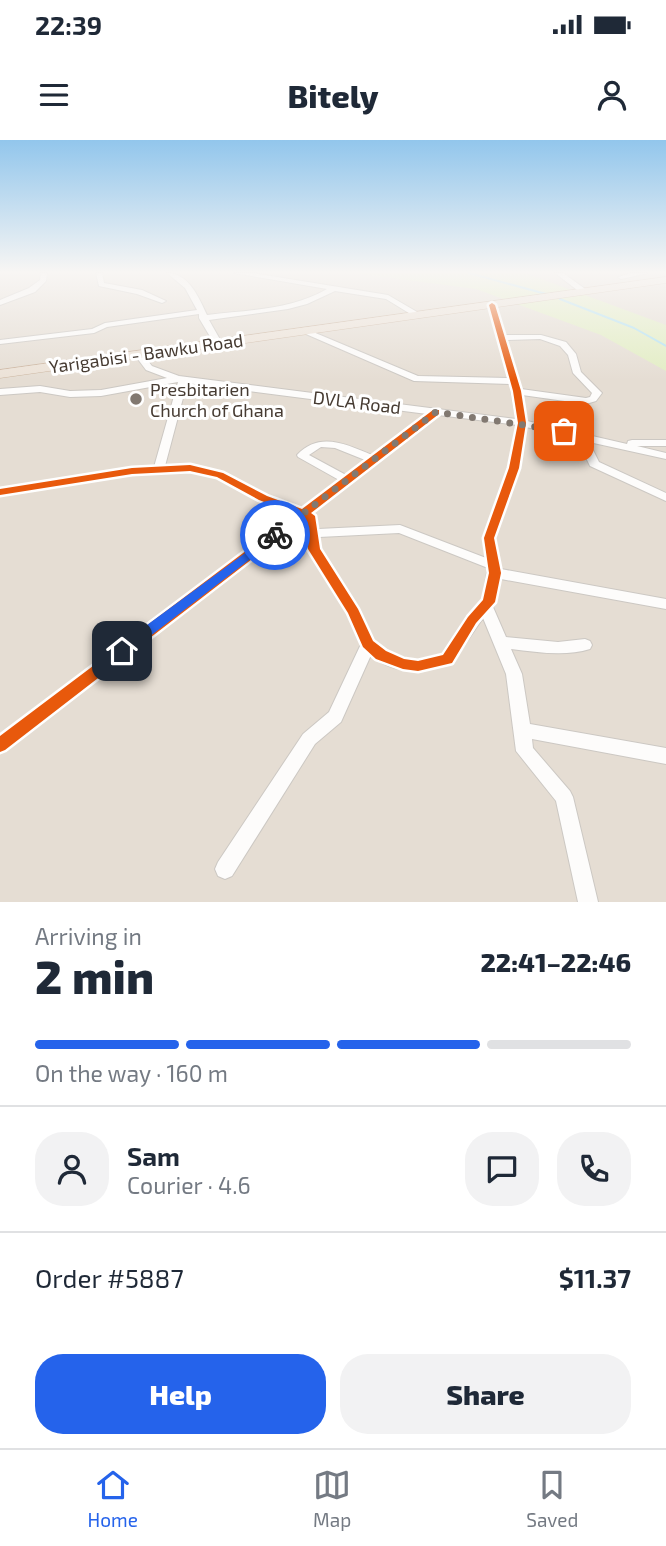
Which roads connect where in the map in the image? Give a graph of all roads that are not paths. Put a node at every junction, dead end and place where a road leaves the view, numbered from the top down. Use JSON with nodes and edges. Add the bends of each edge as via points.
{"nodes":[{"id":1,"x":199,"y":309,"type":"edge"},
{"id":2,"x":258,"y":309,"type":"edge"},
{"id":3,"x":409,"y":309,"type":"edge"},
{"id":4,"x":469,"y":309,"type":"edge"},
{"id":5,"x":493,"y":309,"type":"edge"},
{"id":6,"x":202,"y":315,"type":"junction"},
{"id":7,"x":420,"y":316,"type":"junction"},
{"id":8,"x":303,"y":331,"type":"junction"},
{"id":9,"x":503,"y":338,"type":"junction"},
{"id":10,"x":0,"y":342,"type":"edge"},
{"id":11,"x":218,"y":343,"type":"junction"},
{"id":12,"x":138,"y":354,"type":"junction"},
{"id":13,"x":0,"y":374,"type":"edge"},
{"id":14,"x":180,"y":379,"type":"junction"},
{"id":15,"x":516,"y":386,"type":"junction"},
{"id":16,"x":0,"y":392,"type":"edge"},
{"id":17,"x":436,"y":412,"type":"junction"},
{"id":18,"x":522,"y":423,"type":"junction"},
{"id":19,"x":581,"y":435,"type":"junction"},
{"id":20,"x":666,"y":443,"type":"edge"},
{"id":21,"x":621,"y":444,"type":"junction"},
{"id":22,"x":666,"y":456,"type":"edge"},
{"id":23,"x":373,"y":460,"type":"junction"},
{"id":24,"x":159,"y":468,"type":"junction"},
{"id":25,"x":347,"y":480,"type":"junction"},
{"id":26,"x":0,"y":492,"type":"edge"},
{"id":27,"x":666,"y":496,"type":"edge"},
{"id":28,"x":303,"y":514,"type":"junction"},
{"id":29,"x":313,"y":533,"type":"junction"},
{"id":30,"x":493,"y":569,"type":"junction"},
{"id":31,"x":666,"y":604,"type":"edge"},
{"id":32,"x":486,"y":608,"type":"junction"},
{"id":33,"x":500,"y":642,"type":"junction"},
{"id":34,"x":368,"y":643,"type":"junction"},
{"id":35,"x":585,"y":645,"type":"dead end"},
{"id":36,"x":521,"y":730,"type":"junction"},
{"id":37,"x":0,"y":745,"type":"edge"},
{"id":38,"x":666,"y":756,"type":"edge"},
{"id":39,"x":225,"y":869,"type":"dead end"},
{"id":40,"x":588,"y":902,"type":"edge"}],
"edges":[{"from":1,"to":6,"type":"street"},
{"from":2,"to":6,"type":"street"},
{"from":3,"to":7,"type":"street"},
{"from":4,"to":7,"type":"highway","name":"Yarigabisi - Bawku Road"},
{"from":5,"to":9,"type":"street"},
{"from":6,"to":10,"type":"street"},
{"from":6,"to":11,"type":"street"},
{"from":7,"to":8,"type":"highway","name":"Yarigabisi - Bawku Road"},
{"from":8,"to":11,"type":"highway","name":"Yarigabisi - Bawku Road"},
{"from":8,"to":15,"type":"street","via":[[417,379]]},
{"from":9,"to":15,"type":"street"},
{"from":9,"to":15,"type":"street","via":[[541,337],[563,344],[572,354],[579,376],[597,393],[586,401]]},
{"from":11,"to":12,"type":"highway","name":"Yarigabisi - Bawku Road"},
{"from":12,"to":13,"type":"highway","name":"Yarigabisi - Bawku Road"},
{"from":12,"to":14,"type":"street","name":"DVLA Road","via":[[149,368]]},
{"from":14,"to":16,"type":"street","via":[[101,393]]},
{"from":14,"to":17,"type":"street","name":"DVLA Road"},
{"from":14,"to":24,"type":"street"},
{"from":15,"to":18,"type":"street"},
{"from":17,"to":18,"type":"street","name":"DVLA Road"},
{"from":17,"to":23,"type":"street"},
{"from":18,"to":19,"type":"street","name":"DVLA Road"},
{"from":18,"to":30,"type":"street","via":[[514,468],[489,538]]},
{"from":19,"to":21,"type":"street","name":"DVLA Road"},
{"from":19,"to":27,"type":"street","via":[[594,464]]},
{"from":20,"to":21,"type":"street"},
{"from":21,"to":22,"type":"street","name":"DVLA Road"},
{"from":23,"to":25,"type":"street"},
{"from":23,"to":25,"type":"street","via":[[327,442],[317,443],[302,455]]},
{"from":24,"to":26,"type":"street"},
{"from":24,"to":28,"type":"street","via":[[206,471]]},
{"from":25,"to":28,"type":"street"},
{"from":28,"to":29,"type":"street","via":[[311,519]]},
{"from":28,"to":37,"type":"street"},
{"from":29,"to":30,"type":"street","via":[[400,529]]},
{"from":29,"to":34,"type":"street","via":[[315,553],[354,612]]},
{"from":30,"to":31,"type":"street"},
{"from":30,"to":32,"type":"street"},
{"from":32,"to":33,"type":"street"},
{"from":32,"to":34,"type":"street","via":[[472,620],[447,659],[437,664],[403,664],[381,655]]},
{"from":33,"to":35,"type":"street","via":[[558,648]]},
{"from":33,"to":36,"type":"street","via":[[514,674]]},
{"from":34,"to":39,"type":"street","via":[[335,717],[309,739]]},
{"from":36,"to":38,"type":"street"},
{"from":36,"to":40,"type":"street","via":[[525,751],[564,797]]}]}
